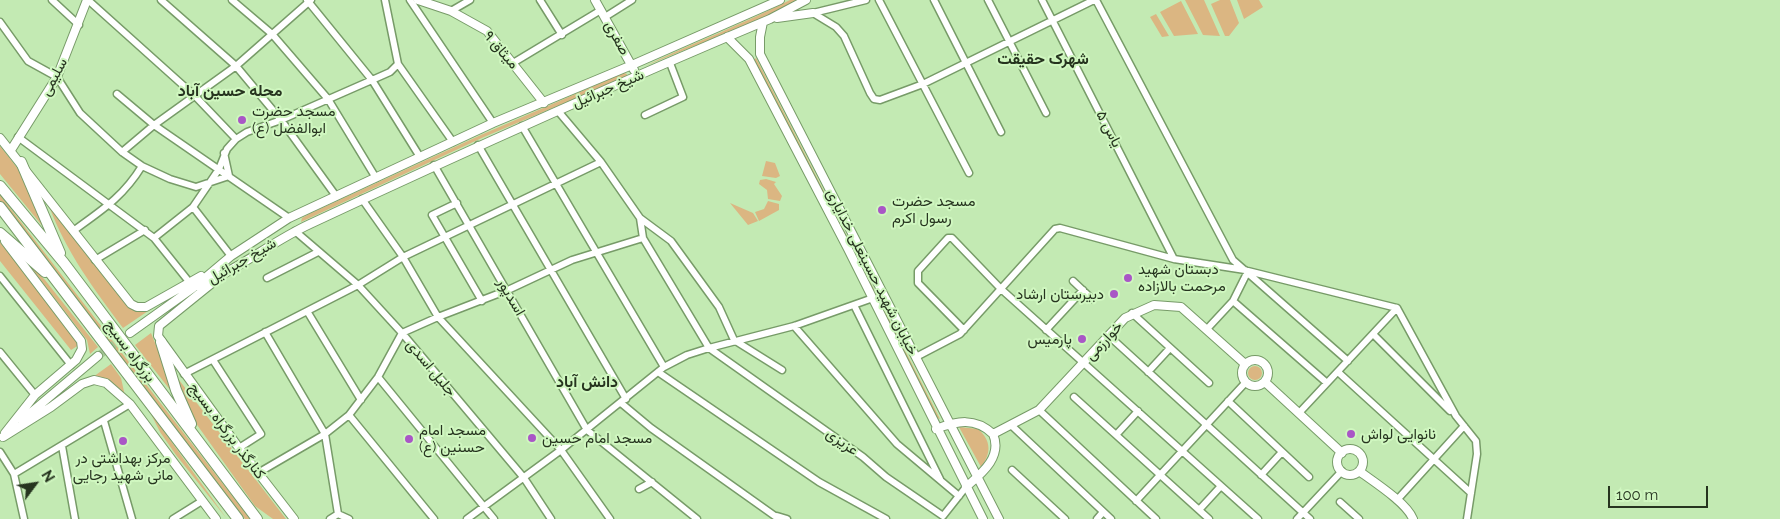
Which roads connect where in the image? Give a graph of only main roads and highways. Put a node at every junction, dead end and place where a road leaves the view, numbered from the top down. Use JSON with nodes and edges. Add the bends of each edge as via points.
{"nodes":[{"id":1,"x":21,"y":162,"type":"road end"},
{"id":2,"x":0,"y":186,"type":"edge"},
{"id":3,"x":0,"y":207,"type":"edge"},
{"id":4,"x":0,"y":234,"type":"edge"},
{"id":5,"x":64,"y":263,"type":"junction"},
{"id":6,"x":62,"y":286,"type":"junction"},
{"id":7,"x":161,"y":342,"type":"road end"},
{"id":8,"x":200,"y":443,"type":"junction"},
{"id":9,"x":250,"y":508,"type":"junction"},
{"id":10,"x":238,"y":519,"type":"edge"},
{"id":11,"x":257,"y":519,"type":"edge"},
{"id":12,"x":264,"y":519,"type":"edge"}],
"edges":[{"from":1,"to":5,"type":"highway"},
{"from":2,"to":5,"type":"highway","name":"بزرگراه بسیج"},
{"from":3,"to":6,"type":"highway","name":"بزرگراه بسیج"},
{"from":4,"to":6,"type":"highway"},
{"from":5,"to":8,"type":"highway","name":"بزرگراه بسیج"},
{"from":6,"to":10,"type":"highway","name":"بزرگراه بسیج"},
{"from":7,"to":8,"type":"highway","via":[[176,390]]},
{"from":8,"to":9,"type":"highway","name":"بزرگراه بسیج"},
{"from":9,"to":11,"type":"highway","name":"بزرگراه بسیج"},
{"from":9,"to":12,"type":"highway"}]}
